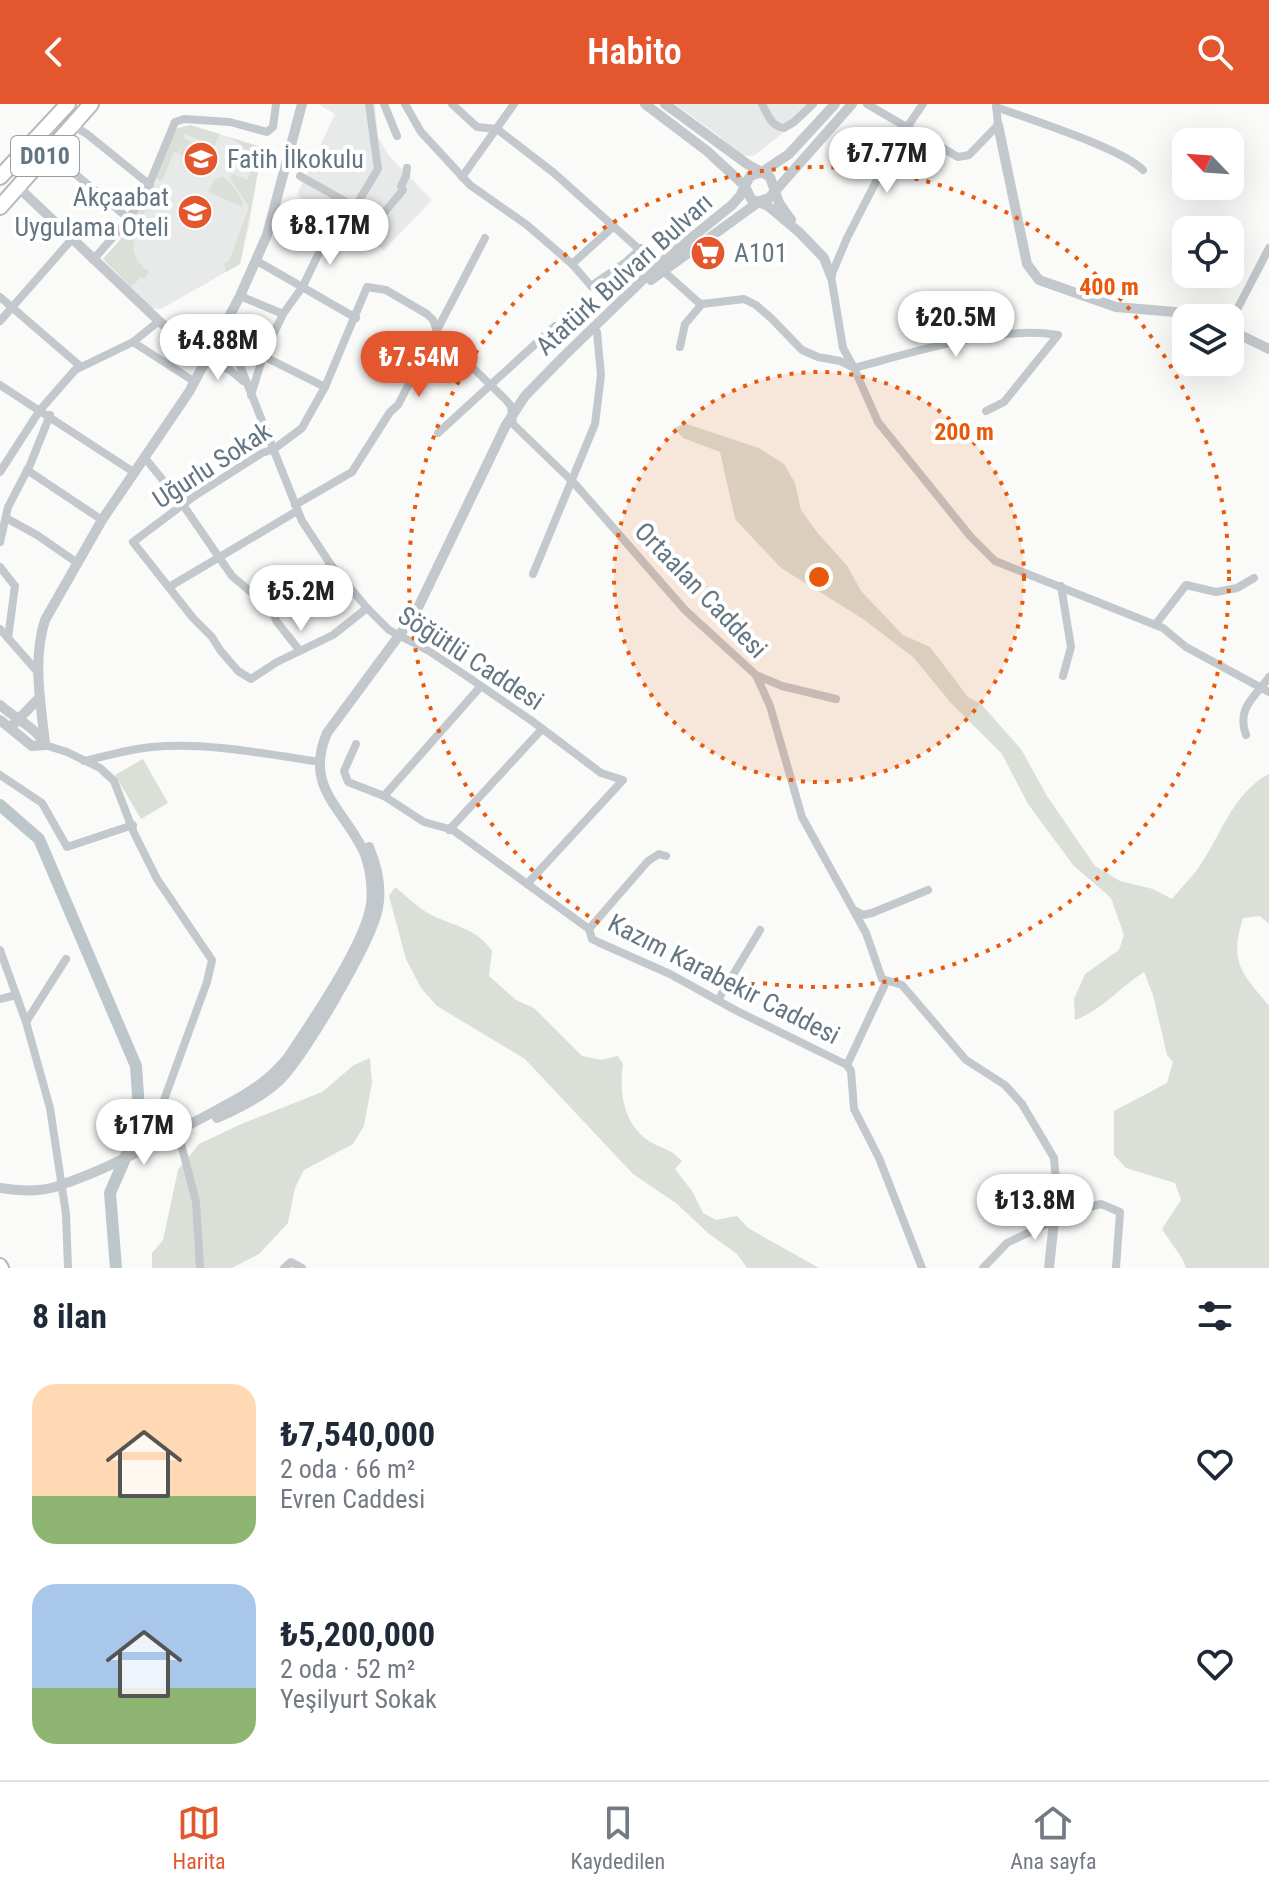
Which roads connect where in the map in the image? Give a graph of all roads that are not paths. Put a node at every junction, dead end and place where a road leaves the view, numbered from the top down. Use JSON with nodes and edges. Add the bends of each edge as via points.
{"nodes":[{"id":1,"x":68,"y":104,"type":"edge"},
{"id":2,"x":91,"y":104,"type":"edge"},
{"id":3,"x":276,"y":104,"type":"edge"},
{"id":4,"x":302,"y":104,"type":"edge"},
{"id":5,"x":369,"y":104,"type":"edge"},
{"id":6,"x":384,"y":104,"type":"edge"},
{"id":7,"x":405,"y":104,"type":"edge"},
{"id":8,"x":452,"y":104,"type":"edge"},
{"id":9,"x":514,"y":104,"type":"edge"},
{"id":10,"x":645,"y":104,"type":"edge"},
{"id":11,"x":665,"y":104,"type":"edge"},
{"id":12,"x":762,"y":104,"type":"edge"},
{"id":13,"x":813,"y":104,"type":"edge"},
{"id":14,"x":835,"y":104,"type":"edge"},
{"id":15,"x":852,"y":104,"type":"edge"},
{"id":16,"x":867,"y":104,"type":"edge"},
{"id":17,"x":923,"y":104,"type":"edge"},
{"id":18,"x":996,"y":106,"type":"edge"},
{"id":19,"x":72,"y":125,"type":"junction"},
{"id":20,"x":998,"y":125,"type":"junction"},
{"id":21,"x":906,"y":127,"type":"junction"},
{"id":22,"x":497,"y":129,"type":"junction"},
{"id":23,"x":397,"y":136,"type":"dead end"},
{"id":24,"x":49,"y":152,"type":"junction"},
{"id":25,"x":407,"y":168,"type":"dead end"},
{"id":26,"x":1143,"y":170,"type":"dead end"},
{"id":27,"x":762,"y":172,"type":"junction"},
{"id":28,"x":300,"y":176,"type":"dead end"},
{"id":29,"x":0,"y":177,"type":"edge"},
{"id":30,"x":462,"y":177,"type":"junction"},
{"id":31,"x":150,"y":185,"type":"junction"},
{"id":32,"x":745,"y":186,"type":"junction"},
{"id":33,"x":18,"y":187,"type":"junction"},
{"id":34,"x":774,"y":190,"type":"junction"},
{"id":35,"x":760,"y":201,"type":"junction"},
{"id":36,"x":0,"y":207,"type":"edge"},
{"id":37,"x":355,"y":207,"type":"junction"},
{"id":38,"x":129,"y":219,"type":"junction"},
{"id":39,"x":614,"y":226,"type":"junction"},
{"id":40,"x":330,"y":230,"type":"dead end"},
{"id":41,"x":799,"y":232,"type":"junction"},
{"id":42,"x":485,"y":238,"type":"dead end"},
{"id":43,"x":72,"y":239,"type":"junction"},
{"id":44,"x":641,"y":248,"type":"junction"},
{"id":45,"x":1269,"y":248,"type":"edge"},
{"id":46,"x":93,"y":260,"type":"junction"},
{"id":47,"x":257,"y":261,"type":"junction"},
{"id":48,"x":572,"y":264,"type":"junction"},
{"id":49,"x":662,"y":268,"type":"junction"},
{"id":50,"x":831,"y":276,"type":"junction"},
{"id":51,"x":303,"y":286,"type":"junction"},
{"id":52,"x":367,"y":287,"type":"joint"},
{"id":53,"x":240,"y":296,"type":"junction"},
{"id":54,"x":0,"y":297,"type":"edge"},
{"id":55,"x":702,"y":304,"type":"junction"},
{"id":56,"x":1240,"y":304,"type":"edge"},
{"id":57,"x":12,"y":307,"type":"junction"},
{"id":58,"x":1172,"y":312,"type":"edge"},
{"id":59,"x":283,"y":314,"type":"junction"},
{"id":60,"x":356,"y":318,"type":"junction"},
{"id":61,"x":0,"y":321,"type":"edge"},
{"id":62,"x":159,"y":321,"type":"junction"},
{"id":63,"x":555,"y":326,"type":"dead end"},
{"id":64,"x":437,"y":329,"type":"junction"},
{"id":65,"x":222,"y":330,"type":"junction"},
{"id":66,"x":597,"y":332,"type":"junction"},
{"id":67,"x":1244,"y":337,"type":"edge"},
{"id":68,"x":133,"y":342,"type":"junction"},
{"id":69,"x":680,"y":347,"type":"dead end"},
{"id":70,"x":1269,"y":349,"type":"edge"},
{"id":71,"x":263,"y":356,"type":"junction"},
{"id":72,"x":207,"y":361,"type":"junction"},
{"id":73,"x":80,"y":366,"type":"junction"},
{"id":74,"x":854,"y":368,"type":"junction"},
{"id":75,"x":195,"y":382,"type":"junction"},
{"id":76,"x":0,"y":385,"type":"edge"},
{"id":77,"x":246,"y":385,"type":"junction"},
{"id":78,"x":491,"y":385,"type":"junction"},
{"id":79,"x":325,"y":387,"type":"junction"},
{"id":80,"x":251,"y":396,"type":"junction"},
{"id":81,"x":40,"y":410,"type":"junction"},
{"id":82,"x":986,"y":411,"type":"dead end"},
{"id":83,"x":50,"y":415,"type":"junction"},
{"id":84,"x":512,"y":419,"type":"junction"},
{"id":85,"x":438,"y":433,"type":"dead end"},
{"id":86,"x":274,"y":449,"type":"junction"},
{"id":87,"x":145,"y":458,"type":"junction"},
{"id":88,"x":27,"y":470,"type":"junction"},
{"id":89,"x":0,"y":472,"type":"edge"},
{"id":90,"x":135,"y":473,"type":"junction"},
{"id":91,"x":573,"y":481,"type":"junction"},
{"id":92,"x":183,"y":505,"type":"junction"},
{"id":93,"x":296,"y":508,"type":"junction"},
{"id":94,"x":6,"y":518,"type":"junction"},
{"id":95,"x":102,"y":520,"type":"junction"},
{"id":96,"x":0,"y":542,"type":"edge"},
{"id":97,"x":218,"y":558,"type":"junction"},
{"id":98,"x":76,"y":562,"type":"junction"},
{"id":99,"x":331,"y":565,"type":"junction"},
{"id":100,"x":0,"y":567,"type":"edge"},
{"id":101,"x":533,"y":574,"type":"dead end"},
{"id":102,"x":1254,"y":578,"type":"dead end"},
{"id":103,"x":1061,"y":586,"type":"junction"},
{"id":104,"x":169,"y":587,"type":"junction"},
{"id":105,"x":270,"y":608,"type":"junction"},
{"id":106,"x":367,"y":608,"type":"junction"},
{"id":107,"x":1155,"y":625,"type":"junction"},
{"id":108,"x":0,"y":629,"type":"edge"},
{"id":109,"x":402,"y":637,"type":"junction"},
{"id":110,"x":8,"y":638,"type":"junction"},
{"id":111,"x":300,"y":651,"type":"junction"},
{"id":112,"x":36,"y":670,"type":"junction"},
{"id":113,"x":756,"y":675,"type":"junction"},
{"id":114,"x":1063,"y":676,"type":"dead end"},
{"id":115,"x":1269,"y":677,"type":"edge"},
{"id":116,"x":481,"y":686,"type":"junction"},
{"id":117,"x":1265,"y":690,"type":"edge"},
{"id":118,"x":40,"y":697,"type":"junction"},
{"id":119,"x":836,"y":699,"type":"dead end"},
{"id":120,"x":0,"y":705,"type":"edge"},
{"id":121,"x":0,"y":720,"type":"edge"},
{"id":122,"x":13,"y":725,"type":"junction"},
{"id":123,"x":542,"y":729,"type":"junction"},
{"id":124,"x":1246,"y":735,"type":"dead end"},
{"id":125,"x":356,"y":744,"type":"dead end"},
{"id":126,"x":45,"y":745,"type":"junction"},
{"id":127,"x":84,"y":761,"type":"junction"},
{"id":128,"x":320,"y":762,"type":"junction"},
{"id":129,"x":0,"y":775,"type":"edge"},
{"id":130,"x":384,"y":796,"type":"junction"},
{"id":131,"x":133,"y":825,"type":"junction"},
{"id":132,"x":449,"y":830,"type":"junction"},
{"id":133,"x":666,"y":856,"type":"dead end"},
{"id":134,"x":527,"y":884,"type":"junction"},
{"id":135,"x":928,"y":890,"type":"dead end"},
{"id":136,"x":855,"y":911,"type":"junction"},
{"id":137,"x":877,"y":911,"type":"junction"},
{"id":138,"x":888,"y":919,"type":"dead end"},
{"id":139,"x":589,"y":929,"type":"junction"},
{"id":140,"x":760,"y":930,"type":"dead end"},
{"id":141,"x":0,"y":950,"type":"edge"},
{"id":142,"x":66,"y":959,"type":"dead end"},
{"id":143,"x":886,"y":982,"type":"junction"},
{"id":144,"x":16,"y":995,"type":"junction"},
{"id":145,"x":0,"y":999,"type":"edge"},
{"id":146,"x":718,"y":1000,"type":"junction"},
{"id":147,"x":26,"y":1022,"type":"junction"},
{"id":148,"x":847,"y":1065,"type":"junction"},
{"id":149,"x":173,"y":1134,"type":"junction"},
{"id":150,"x":62,"y":1184,"type":"junction"},
{"id":151,"x":0,"y":1188,"type":"edge"},
{"id":152,"x":1054,"y":1221,"type":"junction"},
{"id":153,"x":68,"y":1268,"type":"edge"},
{"id":154,"x":200,"y":1268,"type":"edge"},
{"id":155,"x":284,"y":1268,"type":"edge"},
{"id":156,"x":302,"y":1268,"type":"edge"},
{"id":157,"x":922,"y":1268,"type":"edge"},
{"id":158,"x":983,"y":1268,"type":"edge"},
{"id":159,"x":1049,"y":1268,"type":"edge"},
{"id":160,"x":1116,"y":1268,"type":"edge"}],
"edges":[{"from":1,"to":29,"type":"highway","number":"D010"},
{"from":2,"to":19,"type":"highway","number":"D010"},
{"from":3,"to":31,"type":"street","via":[[273,127],[263,133],[230,122],[179,120],[171,128]]},
{"from":4,"to":47,"type":"street"},
{"from":5,"to":37,"type":"street","via":[[378,169]]},
{"from":6,"to":23,"type":"street"},
{"from":7,"to":30,"type":"street","via":[[421,132]]},
{"from":8,"to":22,"type":"street","via":[[477,127]]},
{"from":9,"to":22,"type":"street"},
{"from":10,"to":32,"type":"street"},
{"from":11,"to":27,"type":"street"},
{"from":12,"to":13,"type":"street","via":[[775,125],[784,128]]},
{"from":14,"to":27,"type":"street","name":"Atatürk Bulvarı Bulvarı","via":[[789,154]]},
{"from":15,"to":34,"type":"street","name":"Atatürk Bulvarı Bulvarı"},
{"from":16,"to":21,"type":"street"},
{"from":17,"to":21,"type":"street"},
{"from":18,"to":20,"type":"street"},
{"from":18,"to":26,"type":"street","via":[[1099,146]]},
{"from":19,"to":24,"type":"highway","number":"D010"},
{"from":19,"to":31,"type":"street"},
{"from":20,"to":21,"type":"street","via":[[969,155],[958,157]]},
{"from":20,"to":58,"type":"street","via":[[1027,264],[1039,280],[1116,307]]},
{"from":21,"to":50,"type":"street"},
{"from":22,"to":30,"type":"street"},
{"from":22,"to":39,"type":"street"},
{"from":24,"to":33,"type":"highway","number":"D010"},
{"from":24,"to":38,"type":"street"},
{"from":25,"to":37,"type":"street","via":[[403,190],[378,220]]},
{"from":27,"to":32,"type":"street","name":"Atatürk Bulvarı Bulvarı","via":[[750,176]]},
{"from":27,"to":34,"type":"street"},
{"from":28,"to":37,"type":"street"},
{"from":30,"to":48,"type":"street"},
{"from":31,"to":38,"type":"street"},
{"from":32,"to":35,"type":"street","via":[[751,199]]},
{"from":32,"to":49,"type":"street","name":"Atatürk Bulvarı Bulvarı","via":[[725,212]]},
{"from":33,"to":36,"type":"highway","number":"D010"},
{"from":33,"to":43,"type":"street"},
{"from":34,"to":35,"type":"street","name":"Atatürk Bulvarı Bulvarı"},
{"from":34,"to":41,"type":"street"},
{"from":35,"to":41,"type":"street"},
{"from":35,"to":49,"type":"street","name":"Atatürk Bulvarı Bulvarı"},
{"from":38,"to":46,"type":"street"},
{"from":39,"to":44,"type":"street"},
{"from":39,"to":48,"type":"street"},
{"from":40,"to":51,"type":"street"},
{"from":41,"to":50,"type":"street","via":[[824,258]]},
{"from":42,"to":64,"type":"street"},
{"from":43,"to":46,"type":"street"},
{"from":43,"to":57,"type":"street"},
{"from":44,"to":48,"type":"street","via":[[591,286]]},
{"from":44,"to":49,"type":"street"},
{"from":45,"to":56,"type":"street"},
{"from":46,"to":62,"type":"street"},
{"from":47,"to":51,"type":"street"},
{"from":47,"to":53,"type":"street"},
{"from":49,"to":55,"type":"street"},
{"from":49,"to":66,"type":"street","name":"Atatürk Bulvarı Bulvarı"},
{"from":49,"to":84,"type":"street","name":"Atatürk Bulvarı Bulvarı","via":[[538,381]]},
{"from":50,"to":74,"type":"street","via":[[843,348]]},
{"from":51,"to":59,"type":"street"},
{"from":51,"to":60,"type":"street"},
{"from":52,"to":60,"type":"street","name":"Uğurlu Sokak"},
{"from":52,"to":64,"type":"street","name":"Ortaalan Caddesi","via":[[395,294],[427,314]]},
{"from":53,"to":59,"type":"street"},
{"from":53,"to":65,"type":"street"},
{"from":54,"to":57,"type":"street"},
{"from":55,"to":69,"type":"street","via":[[685,324]]},
{"from":55,"to":74,"type":"street","via":[[744,299],[802,350]]},
{"from":57,"to":61,"type":"street"},
{"from":57,"to":73,"type":"street"},
{"from":59,"to":71,"type":"street"},
{"from":60,"to":79,"type":"street","name":"Uğurlu Sokak"},
{"from":62,"to":68,"type":"street"},
{"from":62,"to":72,"type":"street"},
{"from":63,"to":78,"type":"street"},
{"from":64,"to":78,"type":"street","name":"Ortaalan Caddesi"},
{"from":64,"to":93,"type":"street","via":[[398,405],[357,466]]},
{"from":65,"to":72,"type":"street"},
{"from":65,"to":77,"type":"street","name":"Söğütlü Caddesi"},
{"from":66,"to":84,"type":"street","name":"Atatürk Bulvarı Bulvarı"},
{"from":66,"to":91,"type":"street","via":[[598,407]]},
{"from":67,"to":70,"type":"street"},
{"from":68,"to":73,"type":"street"},
{"from":68,"to":75,"type":"street"},
{"from":71,"to":79,"type":"street"},
{"from":71,"to":80,"type":"street"},
{"from":72,"to":75,"type":"street"},
{"from":72,"to":77,"type":"street","via":[[230,370]]},
{"from":73,"to":81,"type":"street"},
{"from":74,"to":82,"type":"street","via":[[1004,333],[1058,335],[1004,402]]},
{"from":74,"to":103,"type":"street","via":[[878,422],[970,536],[1004,566]]},
{"from":75,"to":87,"type":"street"},
{"from":76,"to":81,"type":"street"},
{"from":77,"to":80,"type":"street","name":"Söğütlü Caddesi"},
{"from":78,"to":84,"type":"street","name":"Ortaalan Caddesi","via":[[506,400]]},
{"from":78,"to":85,"type":"street"},
{"from":79,"to":86,"type":"street","name":"Uğurlu Sokak","via":[[302,428]]},
{"from":80,"to":86,"type":"street","name":"Söğütlü Caddesi"},
{"from":81,"to":83,"type":"street"},
{"from":81,"to":89,"type":"street"},
{"from":83,"to":88,"type":"street"},
{"from":83,"to":90,"type":"street"},
{"from":84,"to":91,"type":"street","name":"Ortaalan Caddesi"},
{"from":84,"to":109,"type":"street","name":"Atatürk Bulvarı Bulvarı"},
{"from":86,"to":92,"type":"street","name":"Uğurlu Sokak"},
{"from":86,"to":93,"type":"street","name":"Söğütlü Caddesi"},
{"from":87,"to":90,"type":"street"},
{"from":87,"to":92,"type":"street"},
{"from":88,"to":94,"type":"street"},
{"from":88,"to":95,"type":"street"},
{"from":90,"to":95,"type":"street"},
{"from":91,"to":101,"type":"street"},
{"from":91,"to":113,"type":"street","name":"Ortaalan Caddesi","via":[[685,610]]},
{"from":92,"to":97,"type":"street"},
{"from":92,"to":104,"type":"street","name":"Uğurlu Sokak","via":[[133,542]]},
{"from":93,"to":97,"type":"street"},
{"from":93,"to":99,"type":"street","name":"Söğütlü Caddesi"},
{"from":94,"to":96,"type":"street"},
{"from":94,"to":98,"type":"street"},
{"from":95,"to":98,"type":"street"},
{"from":97,"to":104,"type":"street"},
{"from":97,"to":105,"type":"street"},
{"from":98,"to":112,"type":"street","via":[[45,620]]},
{"from":99,"to":105,"type":"street"},
{"from":99,"to":106,"type":"street","name":"Söğütlü Caddesi"},
{"from":100,"to":110,"type":"street","via":[[15,586]]},
{"from":102,"to":107,"type":"street","via":[[1216,592],[1186,585]]},
{"from":103,"to":107,"type":"street"},
{"from":103,"to":114,"type":"street","via":[[1071,647]]},
{"from":104,"to":111,"type":"street","via":[[238,671],[251,679]]},
{"from":105,"to":111,"type":"street"},
{"from":106,"to":109,"type":"street","name":"Söğütlü Caddesi"},
{"from":106,"to":111,"type":"street","via":[[333,635]]},
{"from":107,"to":117,"type":"street"},
{"from":108,"to":110,"type":"street"},
{"from":109,"to":116,"type":"street","name":"Söğütlü Caddesi"},
{"from":109,"to":128,"type":"street","name":"Atatürk Bulvarı Bulvarı","via":[[331,727]]},
{"from":109,"to":149,"type":"street","name":"Atatürk Bulvarı Bulvarı","via":[[333,731],[325,756],[330,790],[375,861],[379,899],[369,937],[283,1077],[248,1103],[186,1133]]},
{"from":110,"to":112,"type":"street"},
{"from":112,"to":118,"type":"street"},
{"from":113,"to":119,"type":"street"},
{"from":113,"to":136,"type":"street","name":"Ortaalan Caddesi","via":[[802,817]]},
{"from":115,"to":117,"type":"street"},
{"from":116,"to":123,"type":"street","name":"Söğütlü Caddesi"},
{"from":116,"to":130,"type":"street"},
{"from":117,"to":124,"type":"street","via":[[1254,694],[1245,707]]},
{"from":118,"to":122,"type":"street"},
{"from":118,"to":126,"type":"street"},
{"from":120,"to":122,"type":"street"},
{"from":121,"to":122,"type":"street"},
{"from":122,"to":126,"type":"street","via":[[32,746]]},
{"from":123,"to":132,"type":"street"},
{"from":123,"to":134,"type":"street","name":"Söğütlü Caddesi","via":[[601,773],[623,780]]},
{"from":125,"to":130,"type":"street","name":"Kazım Karabekir Caddesi","via":[[345,777]]},
{"from":126,"to":127,"type":"street"},
{"from":127,"to":128,"type":"street","via":[[129,750],[183,747]]},
{"from":127,"to":131,"type":"street","via":[[114,781]]},
{"from":128,"to":149,"type":"street","name":"Atatürk Bulvarı Bulvarı","via":[[325,794],[367,859],[371,890],[366,925],[278,1070],[256,1089]]},
{"from":129,"to":131,"type":"street","via":[[42,803],[67,847]]},
{"from":130,"to":132,"type":"street","name":"Kazım Karabekir Caddesi","via":[[424,822]]},
{"from":131,"to":149,"type":"street","via":[[157,879],[212,960],[161,1108],[164,1127]]},
{"from":132,"to":134,"type":"street","name":"Kazım Karabekir Caddesi"},
{"from":133,"to":139,"type":"street","via":[[648,861]]},
{"from":134,"to":139,"type":"street","name":"Kazım Karabekir Caddesi"},
{"from":135,"to":137,"type":"street"},
{"from":136,"to":137,"type":"street"},
{"from":136,"to":143,"type":"street","name":"Ortaalan Caddesi"},
{"from":137,"to":138,"type":"street"},
{"from":139,"to":146,"type":"street","name":"Kazım Karabekir Caddesi","via":[[592,939]]},
{"from":140,"to":146,"type":"street"},
{"from":141,"to":144,"type":"street"},
{"from":142,"to":147,"type":"street"},
{"from":143,"to":148,"type":"street"},
{"from":143,"to":152,"type":"street","via":[[902,985],[966,1060],[1005,1085],[1022,1104],[1054,1158]]},
{"from":144,"to":145,"type":"street"},
{"from":144,"to":147,"type":"street"},
{"from":146,"to":148,"type":"street","name":"Kazım Karabekir Caddesi"},
{"from":147,"to":150,"type":"street","via":[[50,1108]]},
{"from":148,"to":157,"type":"street","via":[[854,1109]]},
{"from":149,"to":150,"type":"street","name":"Atatürk Bulvarı Bulvarı"},
{"from":149,"to":154,"type":"street","via":[[196,1202]]},
{"from":150,"to":151,"type":"street","name":"Atatürk Bulvarı Bulvarı","via":[[33,1190]]},
{"from":150,"to":153,"type":"street"},
{"from":152,"to":158,"type":"street","via":[[1007,1243]]},
{"from":152,"to":159,"type":"street"},
{"from":152,"to":160,"type":"street","via":[[1092,1206],[1120,1212]]},
{"from":155,"to":156,"type":"street","via":[[291,1262]]}]}
